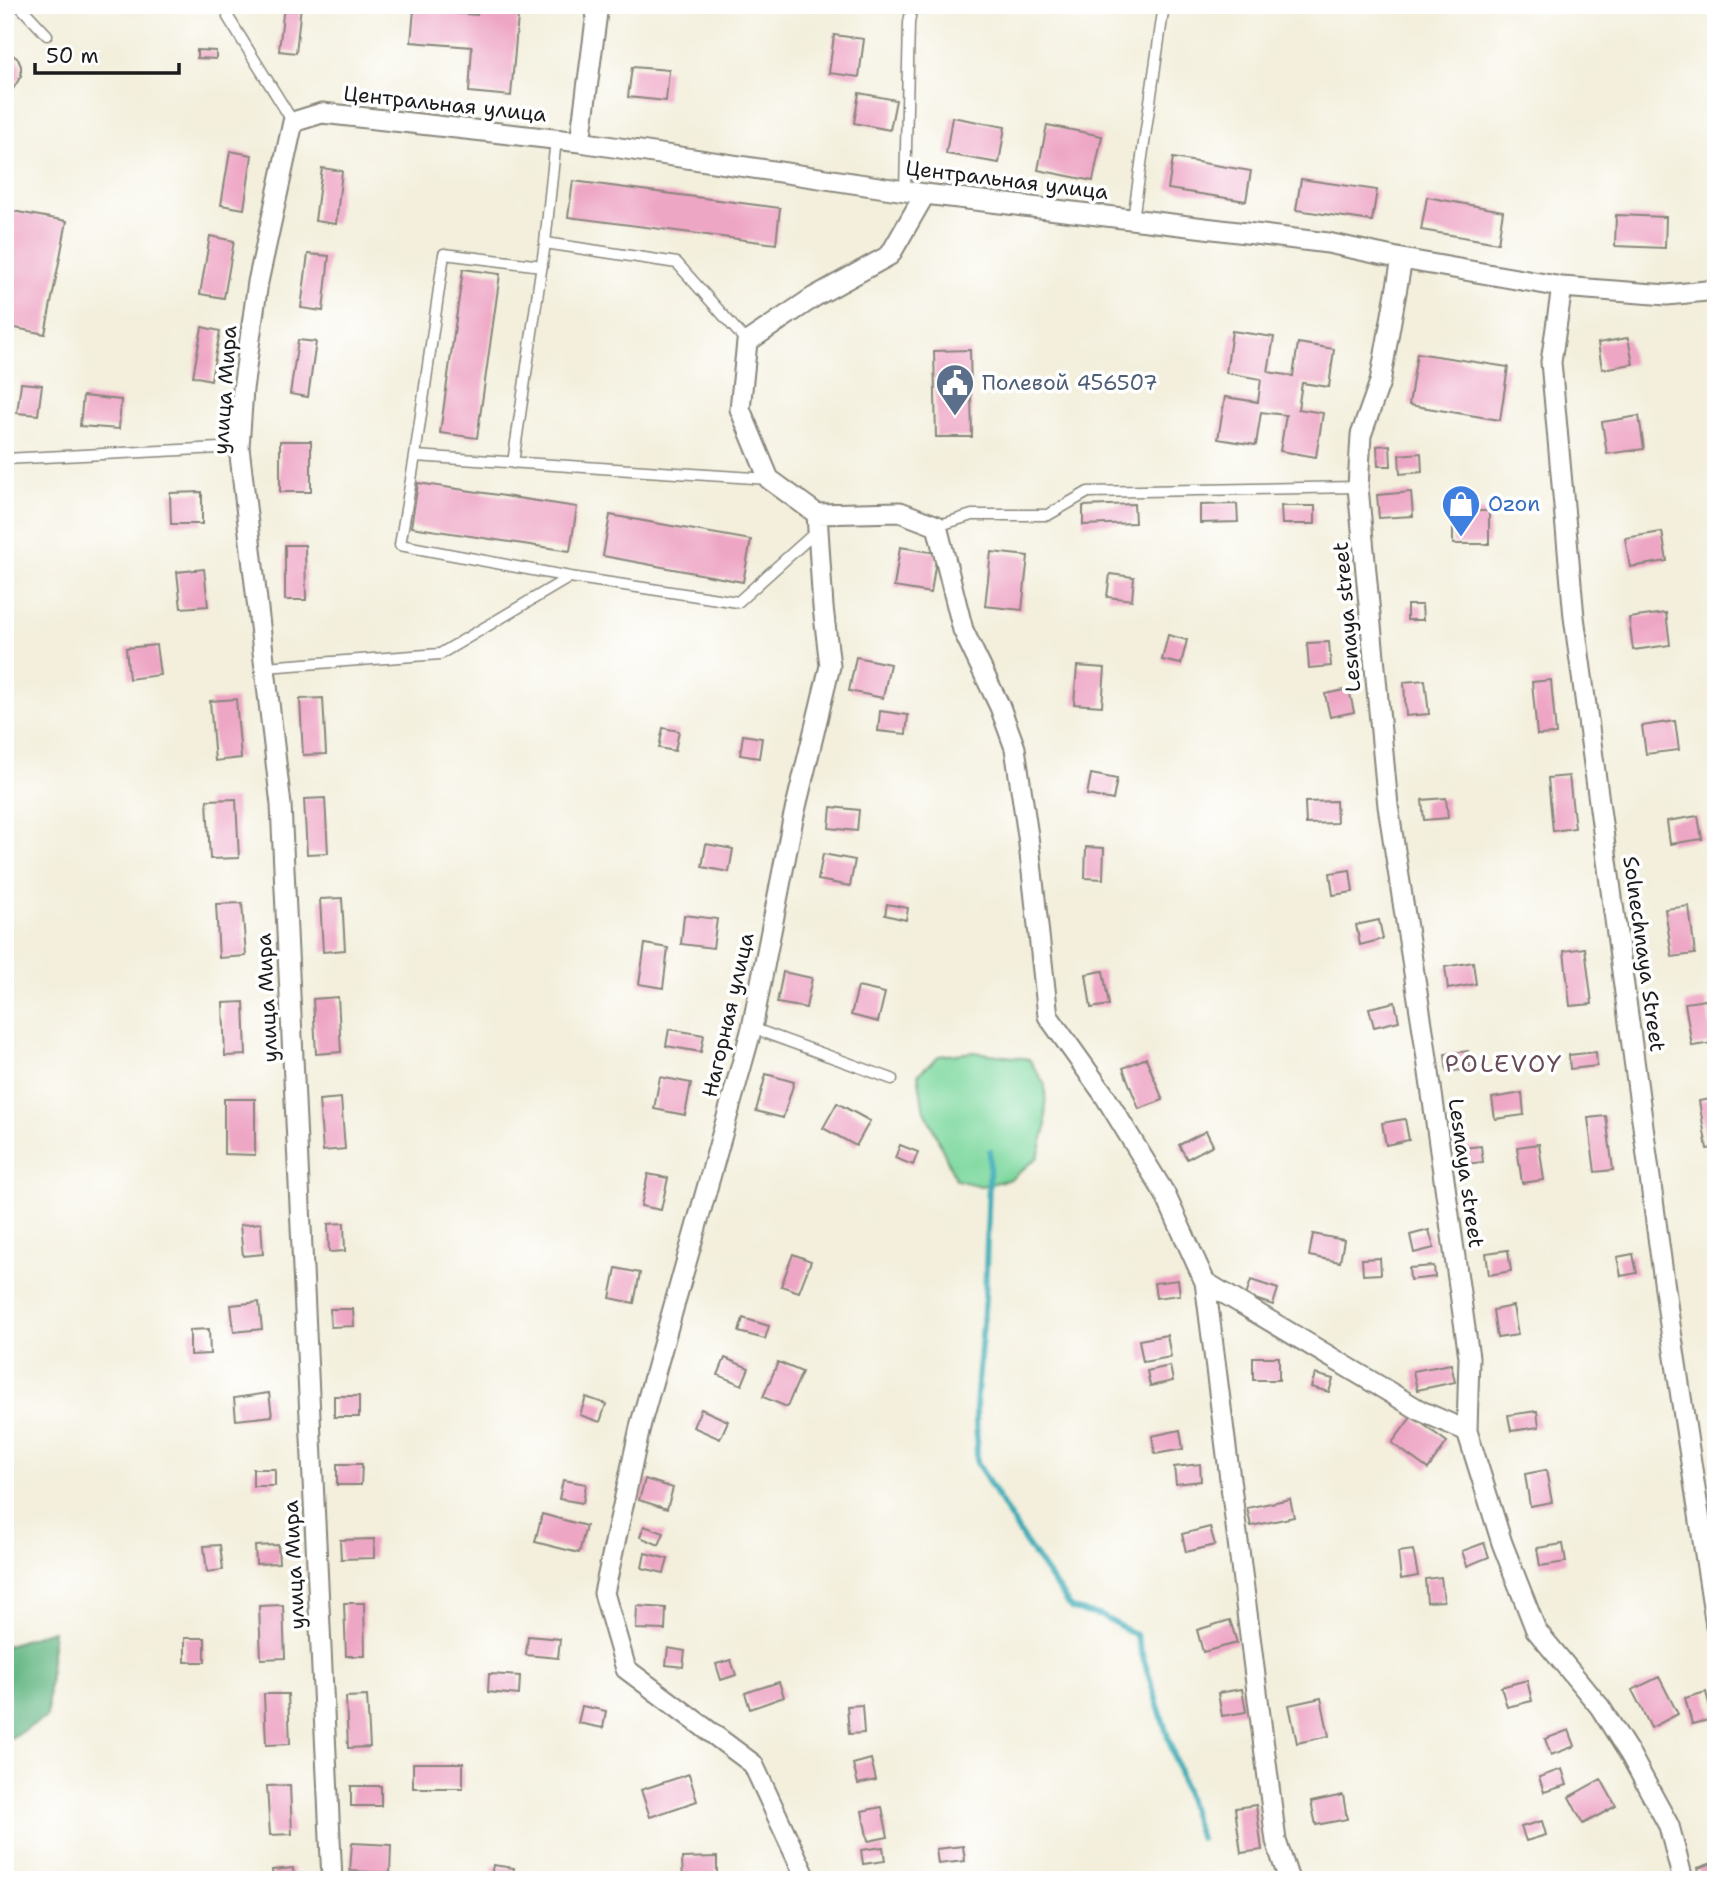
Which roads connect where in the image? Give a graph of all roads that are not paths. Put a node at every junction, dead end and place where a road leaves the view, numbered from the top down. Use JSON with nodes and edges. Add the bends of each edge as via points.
{"nodes":[{"id":1,"x":19,"y":5,"type":"edge"},
{"id":2,"x":598,"y":5,"type":"edge"},
{"id":3,"x":912,"y":5,"type":"edge"},
{"id":4,"x":1164,"y":5,"type":"edge"},
{"id":5,"x":228,"y":17,"type":"dead end"},
{"id":6,"x":47,"y":35,"type":"dead end"},
{"id":7,"x":293,"y":122,"type":"junction"},
{"id":8,"x":556,"y":139,"type":"junction"},
{"id":9,"x":580,"y":142,"type":"junction"},
{"id":10,"x":905,"y":190,"type":"junction"},
{"id":11,"x":925,"y":194,"type":"junction"},
{"id":12,"x":1133,"y":219,"type":"junction"},
{"id":13,"x":545,"y":243,"type":"junction"},
{"id":14,"x":1402,"y":259,"type":"junction"},
{"id":15,"x":542,"y":266,"type":"junction"},
{"id":16,"x":1562,"y":287,"type":"junction"},
{"id":17,"x":1716,"y":290,"type":"edge"},
{"id":18,"x":747,"y":342,"type":"junction"},
{"id":19,"x":239,"y":447,"type":"junction"},
{"id":20,"x":415,"y":456,"type":"junction"},
{"id":21,"x":5,"y":459,"type":"edge"},
{"id":22,"x":513,"y":463,"type":"junction"},
{"id":23,"x":769,"y":479,"type":"junction"},
{"id":24,"x":1357,"y":487,"type":"junction"},
{"id":25,"x":817,"y":522,"type":"junction"},
{"id":26,"x":937,"y":526,"type":"junction"},
{"id":27,"x":570,"y":577,"type":"junction"},
{"id":28,"x":265,"y":667,"type":"junction"},
{"id":29,"x":752,"y":1028,"type":"junction"},
{"id":30,"x":892,"y":1079,"type":"dead end"},
{"id":31,"x":1205,"y":1282,"type":"junction"},
{"id":32,"x":1467,"y":1431,"type":"junction"},
{"id":33,"x":1716,"y":1626,"type":"edge"},
{"id":34,"x":332,"y":1880,"type":"edge"},
{"id":35,"x":807,"y":1880,"type":"edge"},
{"id":36,"x":1289,"y":1880,"type":"edge"},
{"id":37,"x":1683,"y":1880,"type":"edge"}],
"edges":[{"from":1,"to":6,"type":"lane"},
{"from":2,"to":9,"type":"street"},
{"from":3,"to":10,"type":"lane"},
{"from":4,"to":12,"type":"lane"},
{"from":5,"to":7,"type":"lane"},
{"from":7,"to":8,"type":"street","name":"Центральная улица","via":[[322,113]]},
{"from":7,"to":19,"type":"street","name":"улица Мира","via":[[258,282]]},
{"from":8,"to":9,"type":"street","name":"Центральная улица"},
{"from":8,"to":13,"type":"lane"},
{"from":9,"to":10,"type":"street","name":"Центральная улица"},
{"from":10,"to":11,"type":"street","name":"Центральная улица"},
{"from":11,"to":12,"type":"street","name":"Центральная улица"},
{"from":11,"to":18,"type":"street","via":[[890,255],[814,297]]},
{"from":12,"to":14,"type":"street","name":"Центральная улица","via":[[1328,243]]},
{"from":13,"to":15,"type":"lane"},
{"from":13,"to":18,"type":"lane","via":[[677,263]]},
{"from":14,"to":16,"type":"street","name":"Центральная улица"},
{"from":14,"to":24,"type":"street","name":"Lesnaya street","via":[[1380,382],[1362,435]]},
{"from":15,"to":20,"type":"lane","via":[[444,254]]},
{"from":15,"to":22,"type":"lane"},
{"from":16,"to":17,"type":"street","name":"Центральная улица","via":[[1667,295]]},
{"from":16,"to":33,"type":"street","name":"Solnechnaya Street","via":[[1551,362],[1574,617],[1671,1332]]},
{"from":18,"to":23,"type":"street","via":[[740,409]]},
{"from":19,"to":21,"type":"lane"},
{"from":19,"to":28,"type":"street","name":"улица Мира"},
{"from":20,"to":22,"type":"lane"},
{"from":20,"to":27,"type":"lane","via":[[400,545]]},
{"from":22,"to":23,"type":"lane"},
{"from":23,"to":25,"type":"street"},
{"from":24,"to":26,"type":"lane","via":[[1088,492],[1048,515],[972,515]]},
{"from":24,"to":32,"type":"street","name":"Lesnaya street","via":[[1388,806],[1469,1357]]},
{"from":25,"to":26,"type":"street","via":[[900,512]]},
{"from":25,"to":27,"type":"lane","via":[[738,602]]},
{"from":25,"to":29,"type":"street","name":"Нагорная улица","via":[[830,666],[793,819]]},
{"from":26,"to":31,"type":"street","via":[[963,630],[1015,748],[1048,1016],[1103,1093],[1165,1194]]},
{"from":27,"to":28,"type":"lane","via":[[440,654]]},
{"from":28,"to":34,"type":"street","name":"улица Мира","via":[[281,805]]},
{"from":29,"to":30,"type":"lane"},
{"from":29,"to":35,"type":"street","name":"Нагорная улица","via":[[641,1423],[604,1593],[626,1670],[753,1764]]},
{"from":31,"to":32,"type":"street","via":[[1421,1411]]},
{"from":31,"to":36,"type":"street","via":[[1276,1841]]},
{"from":32,"to":37,"type":"street","name":"Lesnaya street","via":[[1502,1543],[1536,1630],[1600,1707],[1630,1756],[1669,1826]]}]}
